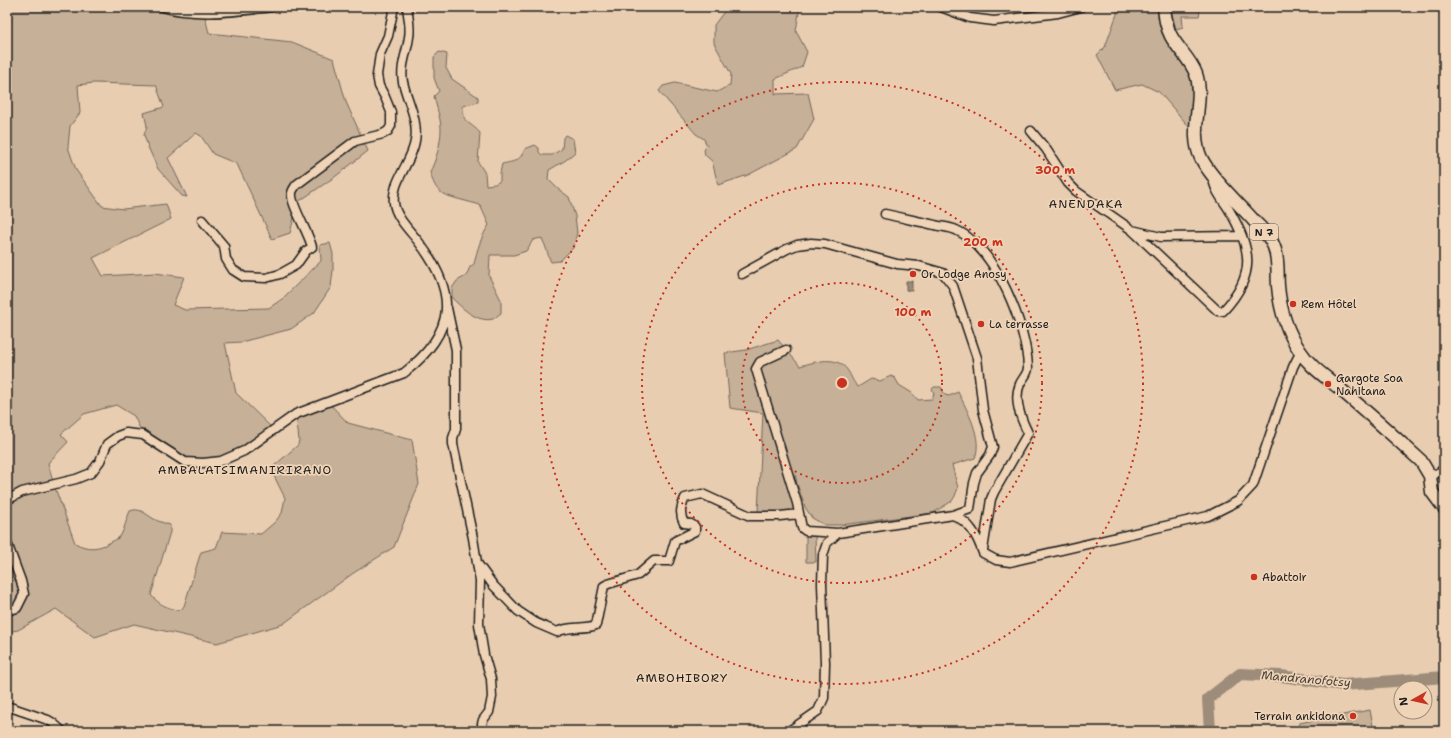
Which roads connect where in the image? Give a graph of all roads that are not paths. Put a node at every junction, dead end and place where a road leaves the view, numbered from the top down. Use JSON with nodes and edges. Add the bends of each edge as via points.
{"nodes":[{"id":1,"x":162,"y":7,"type":"edge"},
{"id":2,"x":273,"y":7,"type":"edge"},
{"id":3,"x":394,"y":7,"type":"edge"},
{"id":4,"x":407,"y":7,"type":"edge"},
{"id":5,"x":941,"y":7,"type":"edge"},
{"id":6,"x":1081,"y":7,"type":"edge"},
{"id":7,"x":1164,"y":7,"type":"edge"},
{"id":8,"x":1031,"y":131,"type":"dead end"},
{"id":9,"x":1212,"y":174,"type":"junction"},
{"id":10,"x":885,"y":214,"type":"dead end"},
{"id":11,"x":202,"y":220,"type":"dead end"},
{"id":12,"x":1132,"y":230,"type":"junction"},
{"id":13,"x":1241,"y":236,"type":"junction"},
{"id":14,"x":742,"y":274,"type":"dead end"},
{"id":15,"x":447,"y":305,"type":"junction"},
{"id":16,"x":786,"y":350,"type":"dead end"},
{"id":17,"x":1300,"y":353,"type":"junction"},
{"id":18,"x":1444,"y":468,"type":"edge"},
{"id":19,"x":1430,"y":476,"type":"junction"},
{"id":20,"x":7,"y":502,"type":"edge"},
{"id":21,"x":1444,"y":508,"type":"edge"},
{"id":22,"x":800,"y":514,"type":"junction"},
{"id":23,"x":953,"y":515,"type":"junction"},
{"id":24,"x":838,"y":533,"type":"junction"},
{"id":25,"x":7,"y":543,"type":"edge"},
{"id":26,"x":983,"y":553,"type":"junction"},
{"id":27,"x":477,"y":563,"type":"junction"},
{"id":28,"x":7,"y":611,"type":"edge"},
{"id":29,"x":7,"y":706,"type":"edge"},
{"id":30,"x":62,"y":731,"type":"edge"},
{"id":31,"x":486,"y":731,"type":"edge"},
{"id":32,"x":789,"y":731,"type":"edge"}],
"edges":[{"from":1,"to":2,"type":"street","via":[[204,13]]},
{"from":3,"to":11,"type":"street","via":[[388,36],[380,54],[377,75],[379,86],[391,112],[391,126],[383,134],[355,140],[296,185],[292,194],[293,202],[312,247],[296,265],[275,276],[244,277],[233,270],[226,259],[224,246]]},
{"from":4,"to":15,"type":"street","via":[[410,36],[402,66],[403,81],[416,125],[416,140],[397,184],[394,203],[400,218],[438,271]]},
{"from":5,"to":6,"type":"street","via":[[970,18],[994,21],[1058,13]]},
{"from":7,"to":9,"type":"main road","number":"N 7","via":[[1171,37],[1196,74],[1197,143],[1202,158]]},
{"from":8,"to":12,"type":"street","via":[[1076,191]]},
{"from":9,"to":13,"type":"street","via":[[1214,186],[1236,221]]},
{"from":9,"to":17,"type":"main road","number":"N 7","via":[[1272,243],[1276,256],[1282,313]]},
{"from":10,"to":26,"type":"street","via":[[955,230],[967,237],[984,253],[1014,305],[1025,344],[1028,370],[1020,382],[1018,394],[1020,418],[1028,434],[994,492]]},
{"from":12,"to":13,"type":"street","via":[[1161,237]]},
{"from":12,"to":13,"type":"street","via":[[1218,311],[1222,311],[1228,305],[1245,277],[1247,252]]},
{"from":14,"to":23,"type":"street","via":[[787,249],[811,243],[825,244],[898,264],[919,266],[943,273],[949,279],[977,358],[983,410],[993,447],[974,483],[970,509]]},
{"from":15,"to":20,"type":"street","via":[[439,335],[430,348],[404,373],[296,414],[244,451],[221,461],[185,462],[143,435],[126,433],[107,444],[100,461],[91,473],[22,492]]},
{"from":15,"to":27,"type":"street","via":[[456,350],[456,429],[453,444]]},
{"from":16,"to":22,"type":"street","via":[[760,362],[756,369]]},
{"from":17,"to":19,"type":"main road","number":"N 7","via":[[1421,461]]},
{"from":17,"to":26,"type":"street","via":[[1253,485],[1238,501],[1208,516],[1010,562],[996,560]]},
{"from":18,"to":19,"type":"street"},
{"from":19,"to":21,"type":"main road","number":"N 7","via":[[1432,492]]},
{"from":22,"to":24,"type":"street","via":[[802,528],[806,531]]},
{"from":22,"to":27,"type":"street","via":[[750,516],[702,494],[686,498],[681,507],[682,518],[684,523],[695,527],[694,531],[675,541],[669,561],[654,562],[638,576],[604,586],[596,625],[589,628],[563,628],[556,632],[536,623],[518,611],[493,585]]},
{"from":23,"to":24,"type":"street"},
{"from":23,"to":26,"type":"street","via":[[962,519],[978,538]]},
{"from":24,"to":32,"type":"street","via":[[827,543],[823,555],[824,698],[818,711]]},
{"from":25,"to":28,"type":"street","via":[[24,594],[17,608]]},
{"from":27,"to":31,"type":"street","via":[[480,582],[479,624],[492,697],[489,712],[482,724]]},
{"from":29,"to":30,"type":"street","via":[[48,720]]}]}
